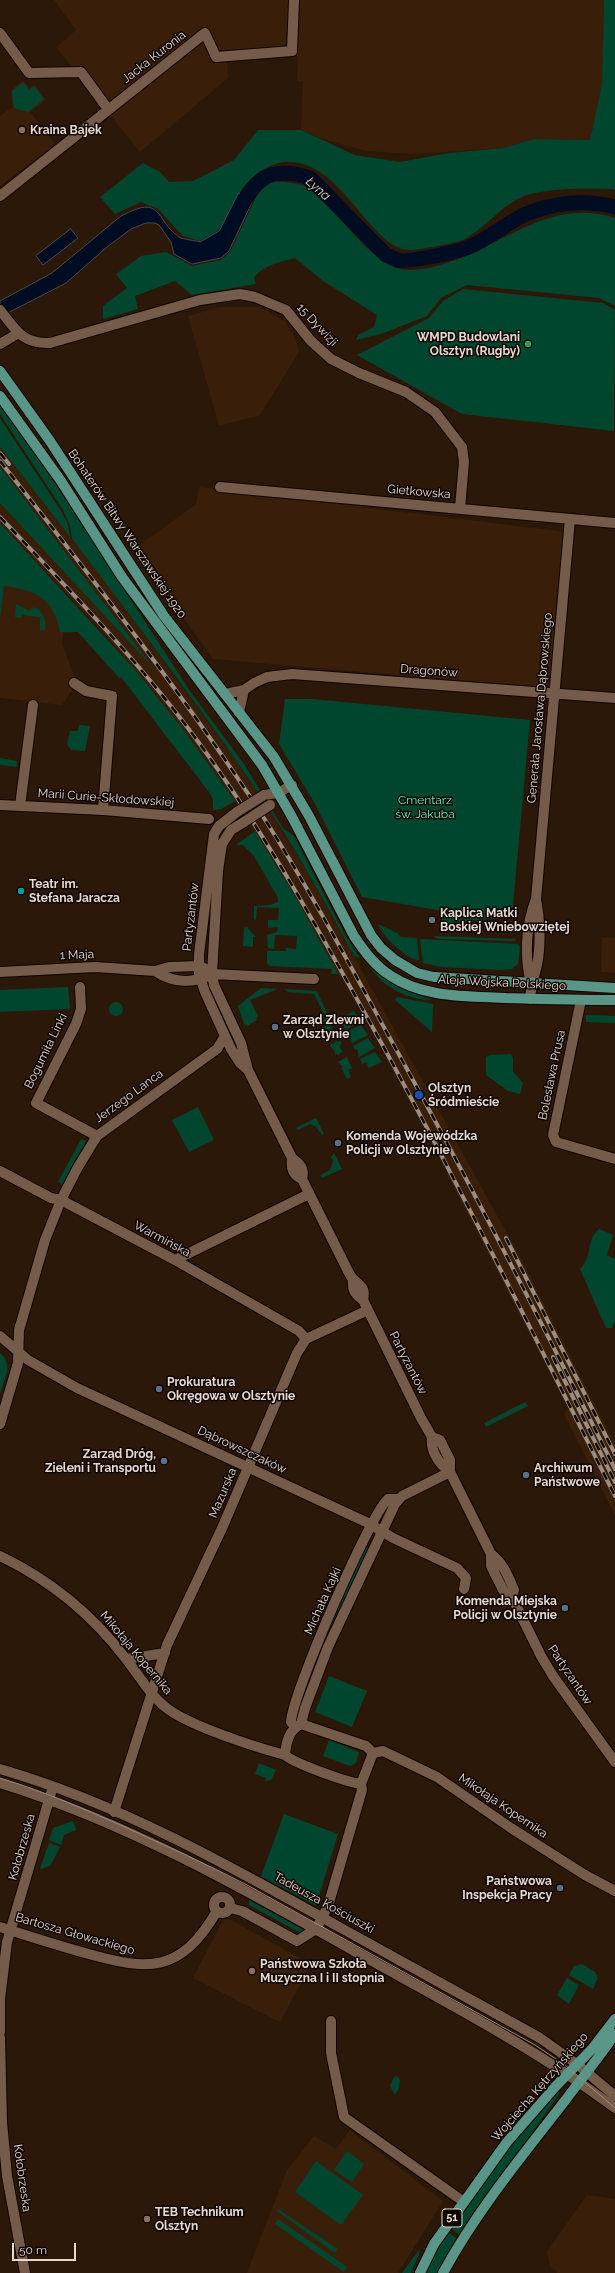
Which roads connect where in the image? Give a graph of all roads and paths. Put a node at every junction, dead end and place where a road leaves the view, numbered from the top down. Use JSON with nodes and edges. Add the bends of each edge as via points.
{"nodes":[{"id":1,"x":294,"y":0,"type":"edge"},
{"id":2,"x":0,"y":33,"type":"edge"},
{"id":3,"x":108,"y":109,"type":"junction"},
{"id":4,"x":0,"y":196,"type":"edge"},
{"id":5,"x":0,"y":310,"type":"edge"},
{"id":6,"x":17,"y":334,"type":"junction"},
{"id":7,"x":0,"y":344,"type":"edge"},
{"id":8,"x":0,"y":371,"type":"edge"},
{"id":9,"x":0,"y":396,"type":"edge"},
{"id":10,"x":220,"y":487,"type":"dead end"},
{"id":11,"x":460,"y":508,"type":"junction"},
{"id":12,"x":570,"y":519,"type":"junction"},
{"id":13,"x":615,"y":523,"type":"edge"},
{"id":14,"x":74,"y":683,"type":"dead end"},
{"id":15,"x":244,"y":690,"type":"junction"},
{"id":16,"x":225,"y":694,"type":"junction"},
{"id":17,"x":554,"y":694,"type":"junction"},
{"id":18,"x":615,"y":698,"type":"edge"},
{"id":19,"x":33,"y":705,"type":"dead end"},
{"id":20,"x":239,"y":712,"type":"junction"},
{"id":21,"x":292,"y":785,"type":"junction"},
{"id":22,"x":278,"y":793,"type":"junction"},
{"id":23,"x":0,"y":805,"type":"edge"},
{"id":24,"x":20,"y":806,"type":"junction"},
{"id":25,"x":103,"y":810,"type":"junction"},
{"id":26,"x":209,"y":819,"type":"junction"},
{"id":27,"x":227,"y":819,"type":"junction"},
{"id":28,"x":214,"y":834,"type":"junction"},
{"id":29,"x":199,"y":966,"type":"junction"},
{"id":30,"x":155,"y":971,"type":"junction"},
{"id":31,"x":0,"y":972,"type":"edge"},
{"id":32,"x":212,"y":974,"type":"junction"},
{"id":33,"x":200,"y":979,"type":"junction"},
{"id":34,"x":314,"y":979,"type":"dead end"},
{"id":35,"x":531,"y":983,"type":"junction"},
{"id":36,"x":80,"y":987,"type":"dead end"},
{"id":37,"x":615,"y":988,"type":"edge"},
{"id":38,"x":530,"y":999,"type":"junction"},
{"id":39,"x":581,"y":1000,"type":"junction"},
{"id":40,"x":615,"y":1000,"type":"edge"},
{"id":41,"x":225,"y":1036,"type":"junction"},
{"id":42,"x":216,"y":1049,"type":"junction"},
{"id":43,"x":231,"y":1049,"type":"junction"},
{"id":44,"x":248,"y":1070,"type":"junction"},
{"id":45,"x":97,"y":1136,"type":"junction"},
{"id":46,"x":615,"y":1159,"type":"edge"},
{"id":47,"x":0,"y":1171,"type":"edge"},
{"id":48,"x":309,"y":1194,"type":"junction"},
{"id":49,"x":61,"y":1200,"type":"junction"},
{"id":50,"x":176,"y":1260,"type":"junction"},
{"id":51,"x":368,"y":1310,"type":"junction"},
{"id":52,"x":0,"y":1336,"type":"edge"},
{"id":53,"x":306,"y":1339,"type":"junction"},
{"id":54,"x":18,"y":1351,"type":"junction"},
{"id":55,"x":0,"y":1424,"type":"edge"},
{"id":56,"x":248,"y":1468,"type":"junction"},
{"id":57,"x":450,"y":1472,"type":"junction"},
{"id":58,"x":399,"y":1499,"type":"junction"},
{"id":59,"x":372,"y":1525,"type":"junction"},
{"id":60,"x":382,"y":1532,"type":"junction"},
{"id":61,"x":0,"y":1556,"type":"edge"},
{"id":62,"x":464,"y":1588,"type":"dead end"},
{"id":63,"x":165,"y":1653,"type":"junction"},
{"id":64,"x":126,"y":1658,"type":"junction"},
{"id":65,"x":151,"y":1694,"type":"junction"},
{"id":66,"x":298,"y":1725,"type":"junction"},
{"id":67,"x":373,"y":1753,"type":"junction"},
{"id":68,"x":285,"y":1755,"type":"junction"},
{"id":69,"x":615,"y":1762,"type":"edge"},
{"id":70,"x":0,"y":1769,"type":"edge"},
{"id":71,"x":0,"y":1783,"type":"edge"},
{"id":72,"x":362,"y":1784,"type":"junction"},
{"id":73,"x":52,"y":1787,"type":"junction"},
{"id":74,"x":49,"y":1799,"type":"junction"},
{"id":75,"x":114,"y":1812,"type":"junction"},
{"id":76,"x":615,"y":1891,"type":"edge"},
{"id":77,"x":322,"y":1918,"type":"junction"},
{"id":78,"x":0,"y":1926,"type":"edge"},
{"id":79,"x":316,"y":1929,"type":"junction"},
{"id":80,"x":10,"y":1930,"type":"junction"},
{"id":81,"x":615,"y":2019,"type":"edge"},
{"id":82,"x":331,"y":2021,"type":"dead end"},
{"id":83,"x":0,"y":2032,"type":"edge"},
{"id":84,"x":615,"y":2034,"type":"edge"},
{"id":85,"x":0,"y":2037,"type":"edge"},
{"id":86,"x":578,"y":2065,"type":"junction"},
{"id":87,"x":588,"y":2073,"type":"junction"},
{"id":88,"x":567,"y":2075,"type":"junction"},
{"id":89,"x":580,"y":2083,"type":"junction"},
{"id":90,"x":615,"y":2096,"type":"edge"},
{"id":91,"x":615,"y":2108,"type":"edge"},
{"id":92,"x":464,"y":2202,"type":"junction"},
{"id":93,"x":25,"y":2273,"type":"edge"},
{"id":94,"x":420,"y":2273,"type":"edge"},
{"id":95,"x":443,"y":2273,"type":"edge"}],
"edges":[{"from":1,"to":3,"type":"street","name":"Jacka Kuronia","via":[[292,51],[216,57],[205,33]]},
{"from":2,"to":3,"type":"street","via":[[29,73],[81,72]]},
{"from":3,"to":4,"type":"street","name":"Jacka Kuronia"},
{"from":5,"to":6,"type":"street"},
{"from":6,"to":7,"type":"street"},
{"from":6,"to":11,"type":"street","name":"15 Dywizji","via":[[37,344],[50,343],[200,300],[240,294],[255,297],[286,310],[311,342],[331,359],[406,392],[435,412],[462,447],[464,462]]},
{"from":8,"to":16,"type":"main road","name":"Bohaterów Bitwy Warszawskiej 1920","via":[[50,441],[164,616]]},
{"from":9,"to":22,"type":"main road","name":"Bohaterów Bitwy Warszawskiej 1920","via":[[61,481],[122,577],[258,759]]},
{"from":10,"to":11,"type":"street","name":"Gietkowska"},
{"from":11,"to":12,"type":"street","name":"Gietkowska"},
{"from":12,"to":13,"type":"street","name":"Gietkowska"},
{"from":12,"to":17,"type":"street","name":"Generała Jarosława Dąbrowskiego"},
{"from":14,"to":25,"type":"street","via":[[86,691],[112,696]]},
{"from":15,"to":16,"type":"street","name":"Dragonów"},
{"from":15,"to":17,"type":"street","name":"Dragonów","via":[[266,678],[292,674]]},
{"from":15,"to":20,"type":"street"},
{"from":16,"to":20,"type":"main road","name":"Bohaterów Bitwy Warszawskiej 1920"},
{"from":17,"to":18,"type":"street","name":"Dragonów"},
{"from":17,"to":35,"type":"street","name":"Generała Jarosława Dąbrowskiego","via":[[536,899],[539,915],[537,964]]},
{"from":19,"to":24,"type":"street"},
{"from":20,"to":21,"type":"main road","name":"Bohaterów Bitwy Warszawskiej 1920"},
{"from":21,"to":22,"type":"street","name":"Partyzantów"},
{"from":21,"to":35,"type":"main road","name":"Aleja Wojska Polskiego","via":[[362,920],[381,948],[394,960],[417,973],[434,977]]},
{"from":22,"to":27,"type":"street","name":"Partyzantów","bridge":true,"via":[[264,795]]},
{"from":22,"to":32,"type":"street","name":"Partyzantów","bridge":true,"via":[[270,805],[225,837],[220,856]]},
{"from":22,"to":38,"type":"main road","name":"Aleja Wojska Polskiego","via":[[354,936],[378,966],[391,976],[420,989],[462,996]]},
{"from":23,"to":24,"type":"street","name":"Marii Curie-Skłodowskiej"},
{"from":24,"to":25,"type":"street","name":"Marii Curie-Skłodowskiej"},
{"from":25,"to":26,"type":"street","name":"Marii Curie-Skłodowskiej"},
{"from":26,"to":27,"type":"street","name":"Marii Curie-Skłodowskiej"},
{"from":26,"to":28,"type":"street"},
{"from":27,"to":28,"type":"street","name":"Partyzantów"},
{"from":28,"to":29,"type":"street","name":"Partyzantów"},
{"from":29,"to":30,"type":"street","name":"1 Maja","via":[[169,967]]},
{"from":29,"to":32,"type":"street","name":"1 Maja"},
{"from":29,"to":33,"type":"street","name":"Partyzantów"},
{"from":30,"to":31,"type":"street","name":"1 Maja","via":[[95,967]]},
{"from":30,"to":33,"type":"street","name":"1 Maja","via":[[166,978],[188,981]]},
{"from":32,"to":33,"type":"street","name":"1 Maja"},
{"from":32,"to":34,"type":"street","name":"1 Maja"},
{"from":32,"to":44,"type":"street","name":"Partyzantów","via":[[214,985],[241,1043]]},
{"from":33,"to":41,"type":"street","name":"Partyzantów"},
{"from":35,"to":37,"type":"main road","name":"Aleja Wojska Polskiego"},
{"from":35,"to":38,"type":"street","name":"Generała Jarosława Dąbrowskiego"},
{"from":36,"to":45,"type":"street","name":"Bogumiła Linki","via":[[81,1009],[76,1024],[36,1103]]},
{"from":38,"to":39,"type":"main road","name":"Aleja Wojska Polskiego"},
{"from":39,"to":40,"type":"main road","name":"Aleja Wojska Polskiego"},
{"from":39,"to":46,"type":"street","name":"Bolesława Prusa","via":[[553,1135],[556,1142]]},
{"from":41,"to":42,"type":"street","name":"Jerzego Lanca"},
{"from":41,"to":43,"type":"street","name":"Partyzantów"},
{"from":42,"to":43,"type":"street"},
{"from":42,"to":45,"type":"street","name":"Jerzego Lanca"},
{"from":43,"to":44,"type":"street","name":"Partyzantów"},
{"from":44,"to":48,"type":"street","name":"Partyzantów","via":[[292,1158],[302,1167],[302,1179]]},
{"from":45,"to":49,"type":"street","name":"Jerzego Lanca"},
{"from":47,"to":49,"type":"street","name":"Warmińska","via":[[47,1196]]},
{"from":48,"to":50,"type":"street"},
{"from":48,"to":51,"type":"street","name":"Partyzantów","via":[[353,1279],[352,1287],[356,1295],[363,1300]]},
{"from":49,"to":50,"type":"street","name":"Warmińska"},
{"from":49,"to":54,"type":"street","name":"Jerzego Lanca","via":[[45,1240],[19,1330]]},
{"from":50,"to":53,"type":"street","name":"Warmińska","via":[[298,1331]]},
{"from":51,"to":53,"type":"street"},
{"from":51,"to":57,"type":"street","name":"Partyzantów","via":[[432,1437],[431,1445],[441,1465]]},
{"from":52,"to":54,"type":"street","name":"Dąbrowszczaków"},
{"from":53,"to":56,"type":"street","name":"Mazurska","via":[[297,1353]]},
{"from":54,"to":55,"type":"street","name":"Jerzego Lanca","via":[[18,1364]]},
{"from":54,"to":56,"type":"street","name":"Dąbrowszczaków","via":[[52,1375],[77,1388]]},
{"from":56,"to":59,"type":"street","name":"Dąbrowszczaków"},
{"from":56,"to":63,"type":"street","name":"Mazurska"},
{"from":57,"to":58,"type":"street","name":"Michała Kajki"},
{"from":57,"to":69,"type":"street","name":"Partyzantów","via":[[491,1554],[501,1562],[514,1590],[512,1596],[553,1676]]},
{"from":58,"to":59,"type":"street","name":"Michała Kajki","via":[[385,1501]]},
{"from":58,"to":60,"type":"street","name":"Michała Kajki"},
{"from":59,"to":60,"type":"street","name":"Dąbrowszczaków"},
{"from":59,"to":66,"type":"street","name":"Michała Kajki","via":[[307,1668],[291,1713],[291,1722]]},
{"from":60,"to":62,"type":"street","name":"Dąbrowszczaków","via":[[458,1568],[466,1578]]},
{"from":60,"to":66,"type":"street","name":"Michała Kajki","via":[[328,1647]]},
{"from":61,"to":64,"type":"street","name":"Mikołaja Kopernika","via":[[41,1577],[64,1594]]},
{"from":63,"to":64,"type":"street"},
{"from":63,"to":65,"type":"street","name":"Mazurska"},
{"from":64,"to":65,"type":"street","name":"Mikołaja Kopernika"},
{"from":65,"to":68,"type":"street","name":"Mikołaja Kopernika","via":[[178,1716]]},
{"from":65,"to":75,"type":"street","name":"Mazurska"},
{"from":66,"to":67,"type":"street","via":[[366,1746]]},
{"from":66,"to":68,"type":"street","via":[[286,1745]]},
{"from":67,"to":72,"type":"street"},
{"from":67,"to":76,"type":"street","name":"Mikołaja Kopernika","via":[[383,1751],[437,1777],[511,1828]]},
{"from":68,"to":72,"type":"street","name":"Mikołaja Kopernika","via":[[296,1762]]},
{"from":70,"to":73,"type":"street","name":"Tadeusza Kościuszki"},
{"from":71,"to":74,"type":"street"},
{"from":72,"to":77,"type":"street","via":[[359,1804],[330,1900]]},
{"from":73,"to":74,"type":"street","name":"Kołobrzeska"},
{"from":73,"to":75,"type":"street","name":"Tadeusza Kościuszki"},
{"from":74,"to":79,"type":"street","via":[[217,1875]]},
{"from":74,"to":80,"type":"street","name":"Kołobrzeska"},
{"from":75,"to":77,"type":"street","name":"Tadeusza Kościuszki","via":[[210,1856]]},
{"from":77,"to":79,"type":"street"},
{"from":77,"to":86,"type":"street","name":"Tadeusza Kościuszki","via":[[540,2038]]},
{"from":78,"to":80,"type":"street","name":"Bartosza Głowackiego"},
{"from":79,"to":80,"type":"street","name":"Bartosza Głowackiego","via":[[297,1941],[242,1911],[230,1908],[229,1900],[222,1897],[214,1904],[216,1911],[203,1934],[182,1953],[169,1960],[135,1965],[115,1962]]},
{"from":79,"to":88,"type":"street","via":[[499,2032]]},
{"from":80,"to":83,"type":"street","name":"Kołobrzeska","via":[[4,1962]]},
{"from":81,"to":86,"type":"main road","name":"Wojciecha Kętrzyńskiego","number":"51"},
{"from":82,"to":92,"type":"street","via":[[331,2053],[344,2117]]},
{"from":84,"to":87,"type":"main road","name":"Wojciecha Kętrzyńskiego","number":"51"},
{"from":85,"to":93,"type":"street","name":"Kołobrzeska","via":[[2,2122],[7,2176]]},
{"from":86,"to":87,"type":"street","name":"Tadeusza Kościuszki"},
{"from":86,"to":88,"type":"main road","name":"Wojciecha Kętrzyńskiego","number":"51"},
{"from":87,"to":89,"type":"main road","name":"Wojciecha Kętrzyńskiego","number":"51"},
{"from":87,"to":90,"type":"street","name":"Tadeusza Kościuszki"},
{"from":88,"to":89,"type":"street"},
{"from":88,"to":92,"type":"main road","name":"Wojciecha Kętrzyńskiego","number":"51","via":[[512,2136]]},
{"from":89,"to":91,"type":"street"},
{"from":89,"to":95,"type":"main road","name":"Wojciecha Kętrzyńskiego","number":"51","via":[[482,2212]]},
{"from":92,"to":94,"type":"main road","name":"Wojciecha Kętrzyńskiego","number":"51","via":[[434,2244]]}]}
